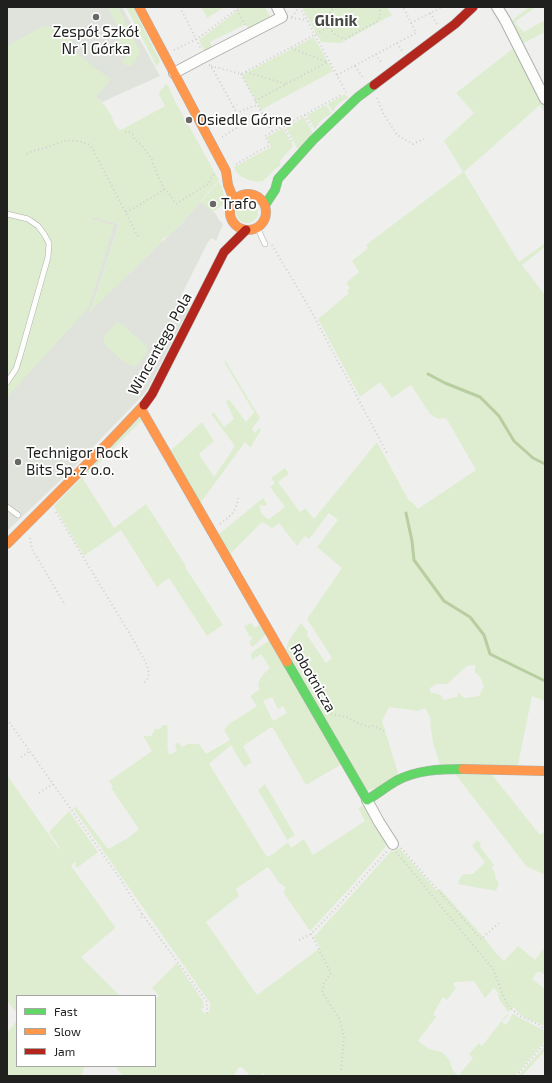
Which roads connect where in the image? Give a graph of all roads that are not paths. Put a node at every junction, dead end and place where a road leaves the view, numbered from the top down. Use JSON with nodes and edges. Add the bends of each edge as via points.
{"nodes":[{"id":1,"x":139,"y":7,"type":"edge"},
{"id":2,"x":277,"y":7,"type":"edge"},
{"id":3,"x":474,"y":7,"type":"edge"},
{"id":4,"x":497,"y":7,"type":"edge"},
{"id":5,"x":174,"y":73,"type":"junction"},
{"id":6,"x":545,"y":98,"type":"edge"},
{"id":7,"x":225,"y":170,"type":"junction"},
{"id":8,"x":278,"y":179,"type":"junction"},
{"id":9,"x":250,"y":194,"type":"junction"},
{"id":10,"x":234,"y":200,"type":"junction"},
{"id":11,"x":265,"y":205,"type":"junction"},
{"id":12,"x":7,"y":214,"type":"edge"},
{"id":13,"x":233,"y":223,"type":"junction"},
{"id":14,"x":257,"y":227,"type":"junction"},
{"id":15,"x":246,"y":230,"type":"junction"},
{"id":16,"x":265,"y":244,"type":"dead end"},
{"id":17,"x":224,"y":252,"type":"junction"},
{"id":18,"x":7,"y":382,"type":"edge"},
{"id":19,"x":141,"y":408,"type":"junction"},
{"id":20,"x":7,"y":507,"type":"edge"},
{"id":21,"x":18,"y":515,"type":"dead end"},
{"id":22,"x":7,"y":544,"type":"edge"},
{"id":23,"x":545,"y":771,"type":"edge"},
{"id":24,"x":367,"y":800,"type":"junction"},
{"id":25,"x":392,"y":844,"type":"road end"}],
"edges":[{"from":1,"to":5,"type":"street"},
{"from":2,"to":5,"type":"street","via":[[282,17],[205,60]]},
{"from":3,"to":8,"type":"street","via":[[358,97],[313,140]]},
{"from":4,"to":6,"type":"street"},
{"from":5,"to":7,"type":"street"},
{"from":7,"to":9,"type":"street"},
{"from":7,"to":10,"type":"street"},
{"from":8,"to":9,"type":"street"},
{"from":8,"to":11,"type":"street","via":[[275,190]]},
{"from":9,"to":10,"type":"street"},
{"from":9,"to":11,"type":"street","via":[[259,197]]},
{"from":10,"to":13,"type":"street","via":[[229,213]]},
{"from":11,"to":14,"type":"street","via":[[264,221]]},
{"from":12,"to":18,"type":"lane","via":[[28,219],[38,226],[48,243],[48,256],[16,370]]},
{"from":13,"to":15,"type":"street"},
{"from":13,"to":17,"type":"street","name":"Wincentego Pola"},
{"from":14,"to":15,"type":"street"},
{"from":14,"to":16,"type":"lane"},
{"from":15,"to":17,"type":"street","name":"Wincentego Pola"},
{"from":17,"to":19,"type":"street","name":"Wincentego Pola","via":[[152,394]]},
{"from":19,"to":22,"type":"street","name":"Wincentego Pola"},
{"from":19,"to":24,"type":"street","name":"Robotnicza"},
{"from":20,"to":21,"type":"lane"},
{"from":23,"to":24,"type":"street","via":[[453,769],[418,773],[398,780]]},
{"from":24,"to":25,"type":"street"}]}
